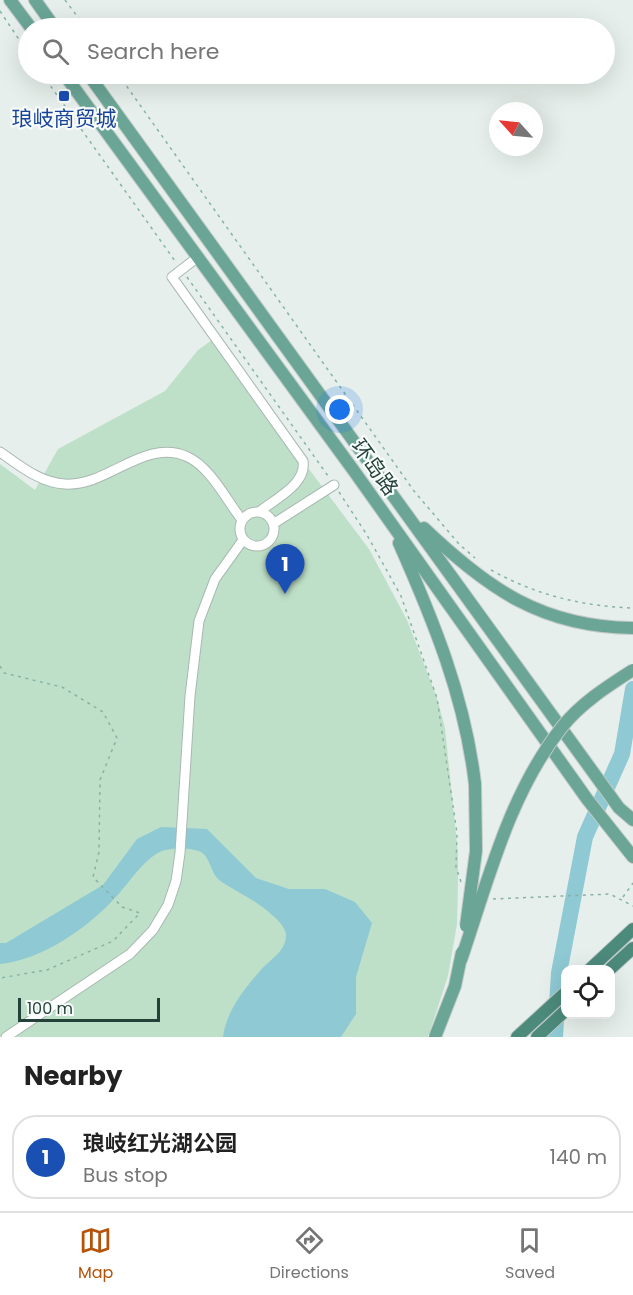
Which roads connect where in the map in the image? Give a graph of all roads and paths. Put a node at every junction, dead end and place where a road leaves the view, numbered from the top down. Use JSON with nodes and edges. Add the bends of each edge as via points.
{"nodes":[{"id":1,"x":10,"y":0,"type":"edge"},
{"id":2,"x":34,"y":0,"type":"edge"},
{"id":3,"x":65,"y":0,"type":"edge"},
{"id":4,"x":0,"y":11,"type":"edge"},
{"id":5,"x":24,"y":18,"type":"edge"},
{"id":6,"x":48,"y":18,"type":"edge"},
{"id":7,"x":78,"y":18,"type":"edge"},
{"id":8,"x":18,"y":37,"type":"edge"},
{"id":9,"x":71,"y":84,"type":"edge"},
{"id":10,"x":95,"y":84,"type":"edge"},
{"id":11,"x":125,"y":84,"type":"edge"},
{"id":12,"x":198,"y":257,"type":"junction"},
{"id":13,"x":0,"y":452,"type":"edge"},
{"id":14,"x":334,"y":485,"type":"dead end"},
{"id":15,"x":402,"y":506,"type":"junction"},
{"id":16,"x":259,"y":512,"type":"junction"},
{"id":17,"x":387,"y":518,"type":"junction"},
{"id":18,"x":242,"y":520,"type":"junction"},
{"id":19,"x":273,"y":524,"type":"junction"},
{"id":20,"x":243,"y":540,"type":"junction"},
{"id":21,"x":477,"y":559,"type":"dead end"},
{"id":22,"x":481,"y":570,"type":"junction"},
{"id":23,"x":633,"y":608,"type":"edge"},
{"id":24,"x":633,"y":628,"type":"edge"},
{"id":25,"x":0,"y":666,"type":"edge"},
{"id":26,"x":633,"y":670,"type":"edge"},
{"id":27,"x":619,"y":808,"type":"junction"},
{"id":28,"x":633,"y":820,"type":"edge"},
{"id":29,"x":633,"y":826,"type":"edge"},
{"id":30,"x":633,"y":858,"type":"edge"},
{"id":31,"x":633,"y":884,"type":"edge"},
{"id":32,"x":552,"y":895,"type":"dead end"},
{"id":33,"x":622,"y":898,"type":"junction"},
{"id":34,"x":633,"y":906,"type":"edge"},
{"id":35,"x":633,"y":929,"type":"edge"},
{"id":36,"x":633,"y":948,"type":"edge"},
{"id":37,"x":461,"y":960,"type":"junction"},
{"id":38,"x":593,"y":965,"type":"edge"},
{"id":39,"x":614,"y":965,"type":"edge"},
{"id":40,"x":0,"y":978,"type":"edge"},
{"id":41,"x":561,"y":997,"type":"edge"},
{"id":42,"x":561,"y":1015,"type":"edge"},
{"id":43,"x":6,"y":1037,"type":"edge"},
{"id":44,"x":435,"y":1037,"type":"edge"},
{"id":45,"x":517,"y":1037,"type":"edge"},
{"id":46,"x":537,"y":1037,"type":"edge"}],
"edges":[{"from":1,"to":5,"type":"main road"},
{"from":2,"to":6,"type":"main road"},
{"from":3,"to":7,"type":"path"},
{"from":4,"to":8,"type":"path"},
{"from":9,"to":12,"type":"main road","name":"环岛路"},
{"from":10,"to":15,"type":"main road","name":"环岛路"},
{"from":11,"to":21,"type":"path","via":[[414,491],[459,544]]},
{"from":12,"to":16,"type":"street","via":[[172,277],[303,461],[299,480]]},
{"from":12,"to":17,"type":"main road","name":"环岛路"},
{"from":13,"to":18,"type":"street","via":[[32,474],[65,484],[86,481],[168,451],[189,458],[204,470]]},
{"from":14,"to":19,"type":"street"},
{"from":15,"to":22,"type":"main road"},
{"from":15,"to":27,"type":"main road","name":"环岛路"},
{"from":16,"to":18,"type":"street","via":[[249,513]]},
{"from":16,"to":19,"type":"street"},
{"from":17,"to":30,"type":"main road","name":"环岛路"},
{"from":17,"to":37,"type":"main road","bridge":true,"via":[[429,609],[453,675],[471,747],[476,851]]},
{"from":18,"to":20,"type":"street","via":[[239,531]]},
{"from":19,"to":20,"type":"street","via":[[273,534],[263,545],[252,546]]},
{"from":20,"to":43,"type":"street","via":[[215,579],[199,621],[180,853],[168,905],[153,930],[117,964]]},
{"from":22,"to":23,"type":"path","via":[[550,597]]},
{"from":22,"to":24,"type":"main road","via":[[502,591],[554,617],[577,624]]},
{"from":25,"to":40,"type":"path","via":[[4,673],[63,687],[103,712],[117,738],[100,780],[99,852],[93,877],[122,907],[140,913],[113,941],[46,970]]},
{"from":26,"to":37,"type":"main road","bridge":true,"via":[[601,690],[563,726],[538,762],[502,839]]},
{"from":27,"to":28,"type":"main road"},
{"from":27,"to":29,"type":"main road"},
{"from":31,"to":33,"type":"path"},
{"from":32,"to":33,"type":"path","via":[[610,894]]},
{"from":33,"to":34,"type":"path"},
{"from":35,"to":38,"type":"highway"},
{"from":36,"to":39,"type":"highway"},
{"from":37,"to":44,"type":"main road","bridge":true},
{"from":41,"to":45,"type":"highway"},
{"from":42,"to":46,"type":"highway"}]}
